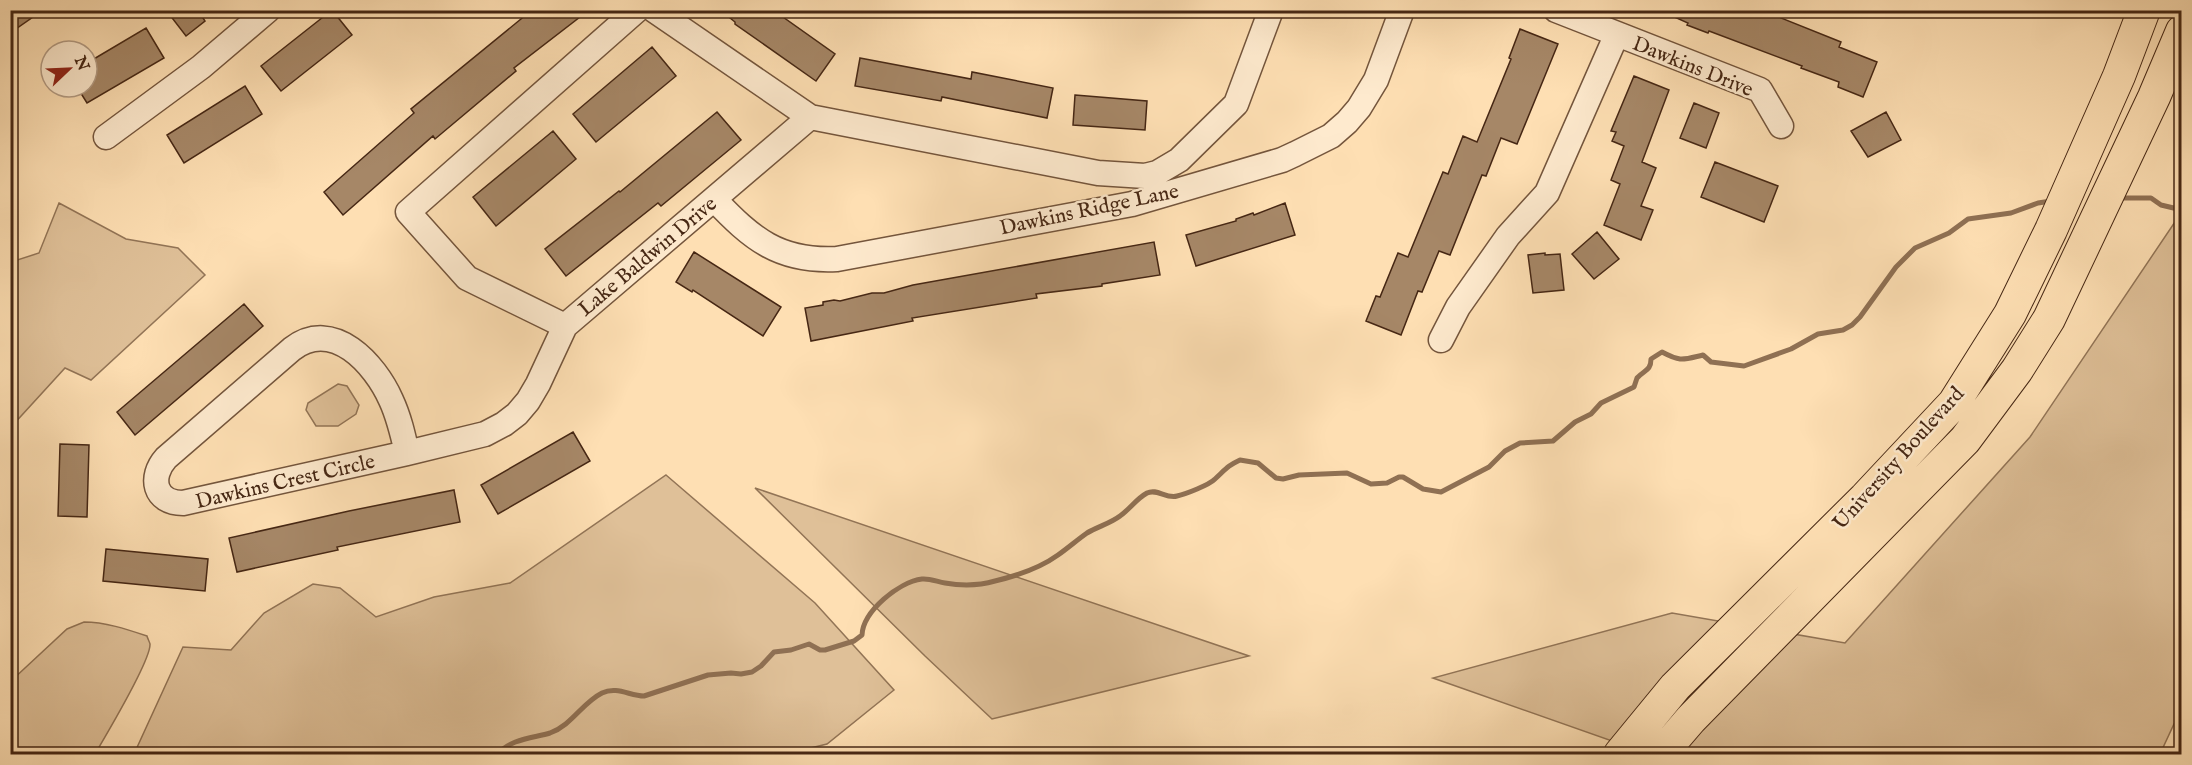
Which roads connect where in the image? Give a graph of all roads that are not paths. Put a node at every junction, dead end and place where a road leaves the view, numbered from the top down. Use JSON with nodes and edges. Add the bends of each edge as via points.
{"nodes":[{"id":1,"x":268,"y":10,"type":"edge"},
{"id":2,"x":636,"y":10,"type":"edge"},
{"id":3,"x":654,"y":10,"type":"edge"},
{"id":4,"x":1271,"y":10,"type":"edge"},
{"id":5,"x":1402,"y":10,"type":"edge"},
{"id":6,"x":1556,"y":10,"type":"edge"},
{"id":7,"x":2144,"y":10,"type":"edge"},
{"id":8,"x":2181,"y":31,"type":"edge"},
{"id":9,"x":1616,"y":36,"type":"junction"},
{"id":10,"x":810,"y":117,"type":"junction"},
{"id":11,"x":1781,"y":126,"type":"dead end"},
{"id":12,"x":106,"y":137,"type":"dead end"},
{"id":13,"x":714,"y":199,"type":"junction"},
{"id":14,"x":565,"y":326,"type":"junction"},
{"id":15,"x":1441,"y":340,"type":"dead end"},
{"id":16,"x":407,"y":453,"type":"junction"},
{"id":17,"x":1620,"y":754,"type":"edge"},
{"id":18,"x":1661,"y":754,"type":"edge"}],
"edges":[{"from":1,"to":12,"type":"street","via":[[201,67]]},
{"from":2,"to":14,"type":"street","name":"Lake Baldwin Drive","via":[[408,212],[467,278]]},
{"from":3,"to":10,"type":"street"},
{"from":4,"to":10,"type":"street","via":[[1236,104],[1179,160],[1145,176],[1098,173]]},
{"from":5,"to":13,"type":"street","name":"Dawkins Ridge Lane","via":[[1369,93],[1347,122],[1330,135],[1282,160],[1132,204],[821,260],[788,254],[755,239]]},
{"from":6,"to":9,"type":"street","name":"Dawkins Drive"},
{"from":7,"to":17,"type":"main road","name":"University Boulevard","via":[[2051,230],[2010,314],[1954,403],[1865,498],[1675,687]]},
{"from":8,"to":18,"type":"main road","name":"University Boulevard","via":[[2049,319],[2017,370],[1965,440]]},
{"from":9,"to":11,"type":"street","name":"Dawkins Drive","via":[[1760,90]]},
{"from":9,"to":15,"type":"street","via":[[1547,192],[1508,236],[1458,307]]},
{"from":10,"to":13,"type":"street","name":"Lake Baldwin Drive"},
{"from":13,"to":14,"type":"street","name":"Lake Baldwin Drive"},
{"from":14,"to":16,"type":"street","name":"Dawkins Crest Circle","via":[[538,384],[518,414],[485,434]]},
{"from":16,"to":16,"type":"street","name":"Dawkins Crest Circle","via":[[183,503],[166,499],[155,479],[166,458],[300,343],[314,338],[344,344],[369,365],[390,397]]}]}
